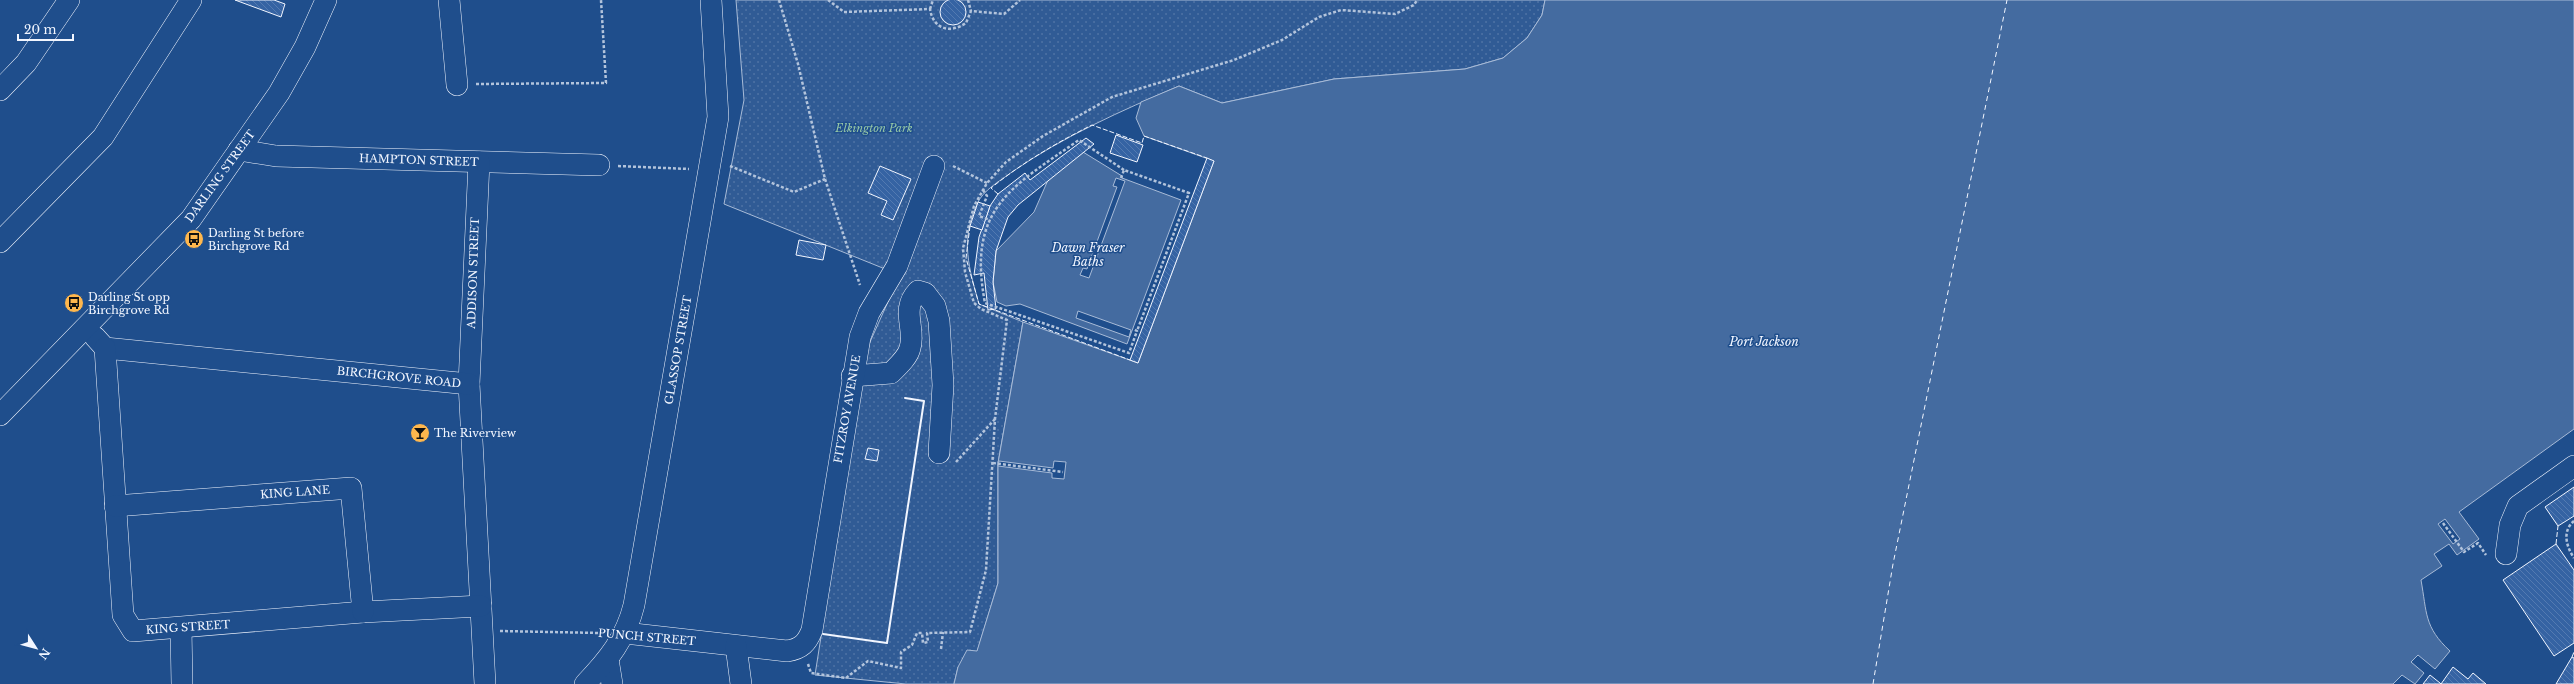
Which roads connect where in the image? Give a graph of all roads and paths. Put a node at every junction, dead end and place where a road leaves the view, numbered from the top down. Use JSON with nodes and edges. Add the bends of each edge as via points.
{"nodes":[{"id":1,"x":69,"y":0,"type":"edge"},
{"id":2,"x":191,"y":0,"type":"edge"},
{"id":3,"x":326,"y":0,"type":"edge"},
{"id":4,"x":449,"y":0,"type":"edge"},
{"id":5,"x":601,"y":0,"type":"edge"},
{"id":6,"x":711,"y":0,"type":"edge"},
{"id":7,"x":779,"y":0,"type":"edge"},
{"id":8,"x":828,"y":0,"type":"edge"},
{"id":9,"x":933,"y":0,"type":"edge"},
{"id":10,"x":968,"y":0,"type":"edge"},
{"id":11,"x":1020,"y":0,"type":"edge"},
{"id":12,"x":1417,"y":0,"type":"edge"},
{"id":13,"x":930,"y":9,"type":"junction"},
{"id":14,"x":971,"y":10,"type":"junction"},
{"id":15,"x":457,"y":85,"type":"joint"},
{"id":16,"x":0,"y":90,"type":"edge"},
{"id":17,"x":239,"y":150,"type":"junction"},
{"id":18,"x":479,"y":162,"type":"junction"},
{"id":19,"x":710,"y":164,"type":"junction"},
{"id":20,"x":599,"y":165,"type":"joint"},
{"id":21,"x":941,"y":165,"type":"joint"},
{"id":22,"x":1124,"y":170,"type":"junction"},
{"id":23,"x":1121,"y":178,"type":"dead end"},
{"id":24,"x":825,"y":179,"type":"junction"},
{"id":25,"x":987,"y":183,"type":"junction"},
{"id":26,"x":983,"y":190,"type":"junction"},
{"id":27,"x":990,"y":220,"type":"junction"},
{"id":28,"x":0,"y":242,"type":"edge"},
{"id":29,"x":860,"y":284,"type":"dead end"},
{"id":30,"x":86,"y":327,"type":"junction"},
{"id":31,"x":1133,"y":329,"type":"dead end"},
{"id":32,"x":1138,"y":331,"type":"junction"},
{"id":33,"x":106,"y":348,"type":"junction"},
{"id":34,"x":852,"y":376,"type":"junction"},
{"id":35,"x":469,"y":384,"type":"junction"},
{"id":36,"x":4,"y":402,"type":"edge"},
{"id":37,"x":995,"y":419,"type":"junction"},
{"id":38,"x":939,"y":453,"type":"joint"},
{"id":39,"x":993,"y":463,"type":"junction"},
{"id":40,"x":2574,"y":466,"type":"edge"},
{"id":41,"x":1063,"y":472,"type":"dead end"},
{"id":42,"x":115,"y":506,"type":"junction"},
{"id":43,"x":2574,"y":521,"type":"edge"},
{"id":44,"x":2442,"y":523,"type":"dead end"},
{"id":45,"x":2463,"y":550,"type":"dead end"},
{"id":46,"x":2506,"y":554,"type":"dead end"},
{"id":47,"x":2574,"y":558,"type":"edge"},
{"id":48,"x":481,"y":606,"type":"junction"},
{"id":49,"x":363,"y":612,"type":"junction"},
{"id":50,"x":182,"y":628,"type":"junction"},
{"id":51,"x":482,"y":631,"type":"junction"},
{"id":52,"x":943,"y":632,"type":"junction"},
{"id":53,"x":625,"y":633,"type":"junction"},
{"id":54,"x":736,"y":646,"type":"junction"},
{"id":55,"x":794,"y":649,"type":"junction"},
{"id":56,"x":941,"y":649,"type":"dead end"},
{"id":57,"x":608,"y":658,"type":"junction"},
{"id":58,"x":182,"y":684,"type":"edge"},
{"id":59,"x":485,"y":684,"type":"edge"},
{"id":60,"x":585,"y":684,"type":"edge"},
{"id":61,"x":612,"y":684,"type":"edge"},
{"id":62,"x":741,"y":684,"type":"edge"}],
"edges":[{"from":1,"to":16,"type":"street","via":[[26,63]]},
{"from":2,"to":28,"type":"street","via":[[103,137]]},
{"from":3,"to":17,"type":"street","name":"DARLING STREET","via":[[306,47],[279,93]]},
{"from":4,"to":15,"type":"street"},
{"from":5,"to":15,"type":"path","via":[[606,83]]},
{"from":6,"to":19,"type":"street","name":"GLASSOP STREET","via":[[718,117]]},
{"from":7,"to":24,"type":"path","via":[[798,64]]},
{"from":8,"to":13,"type":"path","via":[[844,12]]},
{"from":9,"to":13,"type":"path"},
{"from":10,"to":14,"type":"path"},
{"from":11,"to":14,"type":"path","via":[[1004,14]]},
{"from":12,"to":25,"type":"path","via":[[1414,5],[1395,14],[1341,10],[1319,17],[1282,40],[1234,60],[1112,97],[1030,145],[1006,162]]},
{"from":13,"to":14,"type":"path","via":[[931,16],[940,27],[953,30],[966,23]]},
{"from":17,"to":18,"type":"street","name":"HAMPTON STREET","via":[[276,156]]},
{"from":17,"to":30,"type":"street","name":"DARLING STREET","via":[[191,219]]},
{"from":18,"to":20,"type":"street","name":"HAMPTON STREET"},
{"from":18,"to":35,"type":"street","name":"ADDISON STREET"},
{"from":19,"to":20,"type":"path"},
{"from":19,"to":24,"type":"path","via":[[794,192]]},
{"from":19,"to":53,"type":"street","name":"GLASSOP STREET","via":[[634,605]]},
{"from":21,"to":25,"type":"path"},
{"from":21,"to":34,"type":"street","name":"FITZROY AVENUE","via":[[897,266],[864,325]]},
{"from":22,"to":23,"type":"path"},
{"from":22,"to":27,"type":"path","via":[[1079,140],[1006,195]]},
{"from":22,"to":32,"type":"path","via":[[1189,193]]},
{"from":24,"to":29,"type":"path"},
{"from":25,"to":26,"type":"path"},
{"from":26,"to":27,"type":"path","via":[[987,196],[979,216]]},
{"from":26,"to":37,"type":"path","via":[[974,206],[965,234],[964,262],[974,303],[1007,320]]},
{"from":27,"to":32,"type":"path","via":[[982,243],[980,276],[985,303],[1129,353]]},
{"from":30,"to":33,"type":"street"},
{"from":30,"to":36,"type":"street","name":"DARLING STREET"},
{"from":31,"to":32,"type":"path"},
{"from":33,"to":35,"type":"street","name":"BIRCHGROVE ROAD"},
{"from":33,"to":42,"type":"street","name":"KING STREET"},
{"from":34,"to":38,"type":"street","via":[[891,373],[901,363],[910,348],[909,311],[913,296],[918,291],[925,293],[935,306],[939,321],[943,385]]},
{"from":34,"to":55,"type":"street","name":"FITZROY AVENUE","via":[[812,630],[807,642]]},
{"from":35,"to":48,"type":"street","name":"BIRCHGROVE ROAD"},
{"from":37,"to":38,"type":"path","via":[[958,461],[951,464]]},
{"from":37,"to":39,"type":"path"},
{"from":39,"to":41,"type":"path"},
{"from":39,"to":52,"type":"path","via":[[986,570],[970,632]]},
{"from":40,"to":46,"type":"street","via":[[2518,506],[2510,525]]},
{"from":42,"to":49,"type":"street","name":"KING LANE","via":[[351,488]]},
{"from":42,"to":50,"type":"street","name":"KING STREET","via":[[123,615],[132,631]]},
{"from":43,"to":47,"type":"path","via":[[2568,529],[2566,542]]},
{"from":44,"to":45,"type":"path"},
{"from":48,"to":49,"type":"street","name":"KING STREET"},
{"from":48,"to":51,"type":"street","name":"BIRCHGROVE ROAD"},
{"from":49,"to":50,"type":"street","name":"KING STREET"},
{"from":50,"to":58,"type":"street"},
{"from":51,"to":53,"type":"path","name":"PUNCH STREET"},
{"from":51,"to":59,"type":"street","name":"BIRCHGROVE ROAD"},
{"from":52,"to":55,"type":"path","via":[[927,633],[928,642],[923,642],[922,633],[917,633],[912,645],[901,652],[901,668],[868,661],[846,678],[811,673]]},
{"from":52,"to":56,"type":"path"},
{"from":53,"to":54,"type":"street","name":"PUNCH STREET"},
{"from":53,"to":57,"type":"street","name":"GLASSOP STREET"},
{"from":54,"to":55,"type":"street","name":"PUNCH STREET"},
{"from":54,"to":62,"type":"street"},
{"from":57,"to":60,"type":"street","name":"GLASSOP STREET"},
{"from":57,"to":61,"type":"street"}]}
